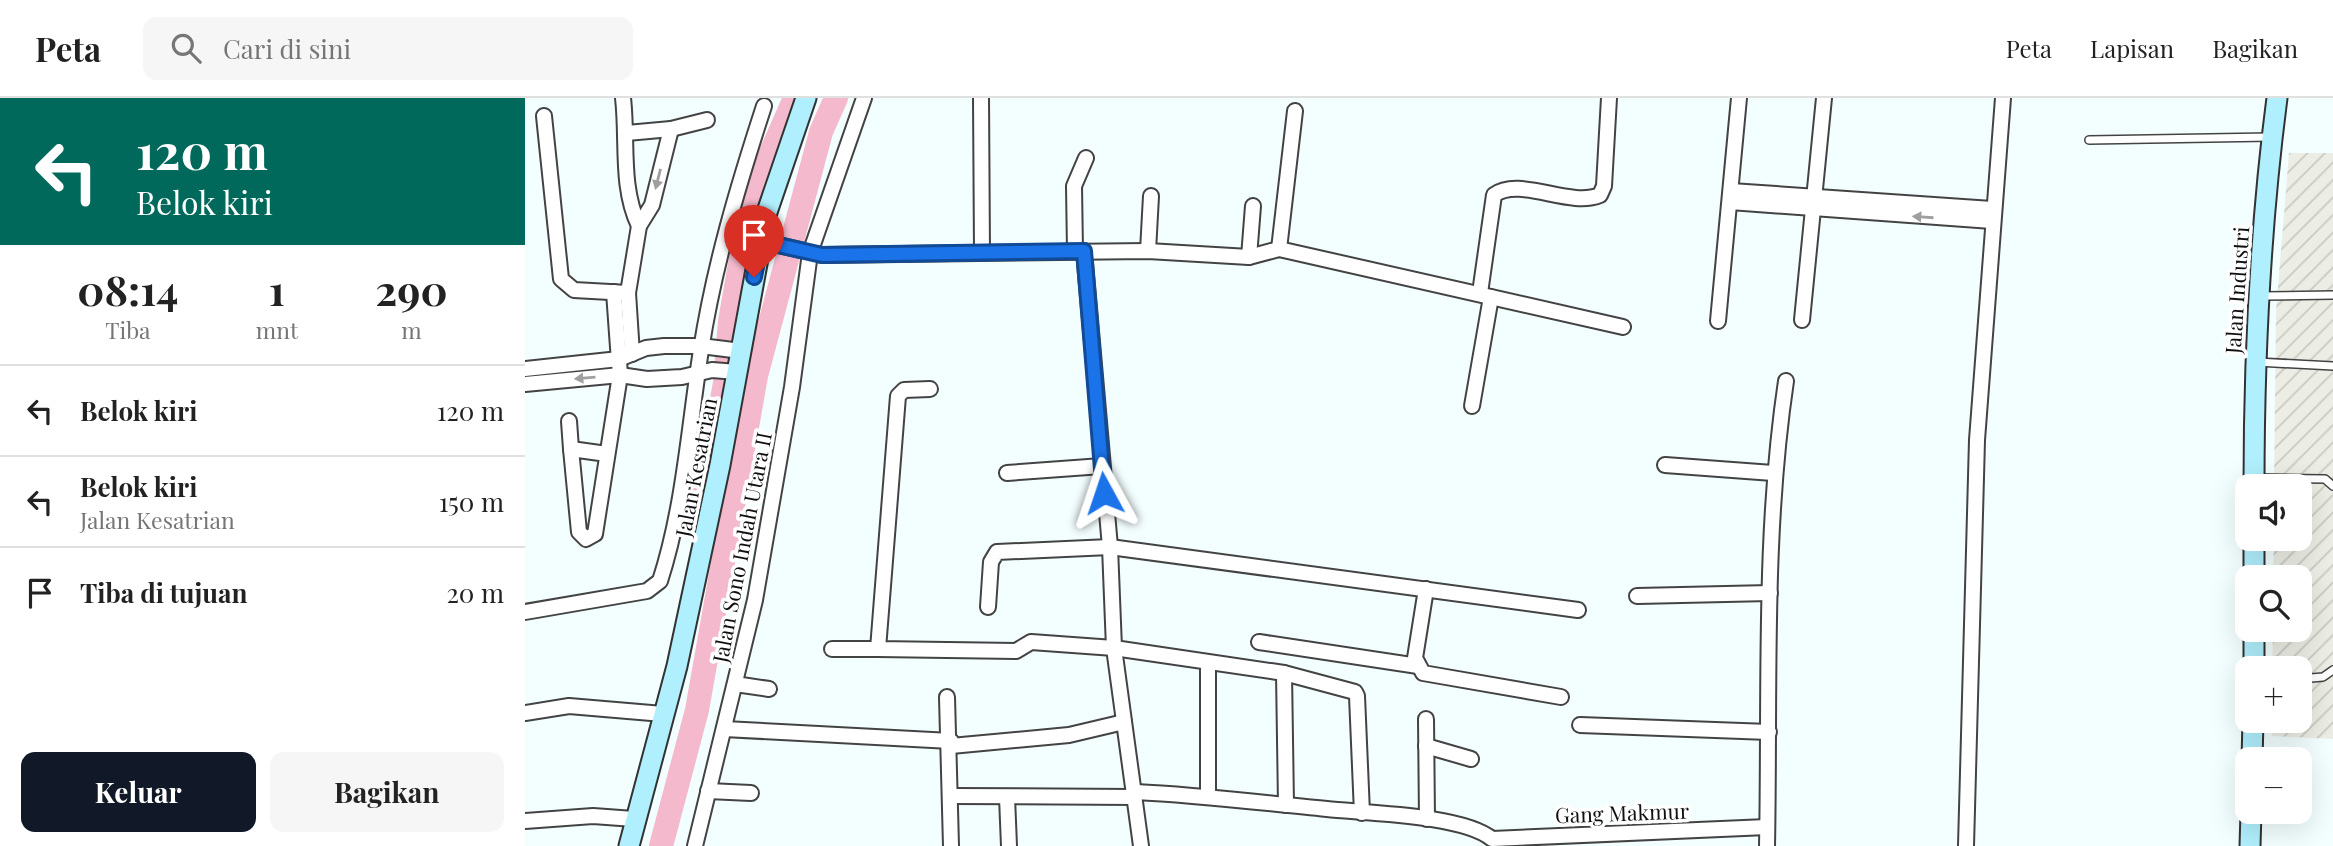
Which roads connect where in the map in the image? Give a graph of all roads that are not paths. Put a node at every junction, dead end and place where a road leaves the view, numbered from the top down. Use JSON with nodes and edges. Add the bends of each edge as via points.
{"nodes":[{"id":1,"x":623,"y":98,"type":"edge"},
{"id":2,"x":806,"y":98,"type":"edge"},
{"id":3,"x":864,"y":98,"type":"edge"},
{"id":4,"x":981,"y":98,"type":"edge"},
{"id":5,"x":1609,"y":98,"type":"edge"},
{"id":6,"x":1739,"y":98,"type":"edge"},
{"id":7,"x":1824,"y":98,"type":"edge"},
{"id":8,"x":2003,"y":98,"type":"edge"},
{"id":9,"x":2277,"y":98,"type":"edge"},
{"id":10,"x":764,"y":106,"type":"dead end"},
{"id":11,"x":1295,"y":111,"type":"dead end"},
{"id":12,"x":544,"y":116,"type":"dead end"},
{"id":13,"x":708,"y":120,"type":"dead end"},
{"id":14,"x":671,"y":129,"type":"junction"},
{"id":15,"x":627,"y":133,"type":"junction"},
{"id":16,"x":2272,"y":137,"type":"junction"},
{"id":17,"x":2089,"y":140,"type":"dead end"},
{"id":18,"x":1086,"y":158,"type":"dead end"},
{"id":19,"x":1151,"y":196,"type":"dead end"},
{"id":20,"x":1731,"y":196,"type":"junction"},
{"id":21,"x":1815,"y":204,"type":"junction"},
{"id":22,"x":1253,"y":206,"type":"dead end"},
{"id":23,"x":1992,"y":215,"type":"junction"},
{"id":24,"x":639,"y":226,"type":"junction"},
{"id":25,"x":765,"y":243,"type":"junction"},
{"id":26,"x":1279,"y":249,"type":"junction"},
{"id":27,"x":1079,"y":251,"type":"junction"},
{"id":28,"x":1148,"y":251,"type":"junction"},
{"id":29,"x":804,"y":252,"type":"junction"},
{"id":30,"x":982,"y":252,"type":"junction"},
{"id":31,"x":1249,"y":257,"type":"junction"},
{"id":32,"x":621,"y":293,"type":"junction"},
{"id":33,"x":1486,"y":295,"type":"junction"},
{"id":34,"x":2333,"y":295,"type":"edge"},
{"id":35,"x":2257,"y":296,"type":"junction"},
{"id":36,"x":1802,"y":320,"type":"dead end"},
{"id":37,"x":1718,"y":321,"type":"dead end"},
{"id":38,"x":1623,"y":327,"type":"dead end"},
{"id":39,"x":709,"y":347,"type":"junction"},
{"id":40,"x":738,"y":350,"type":"junction"},
{"id":41,"x":626,"y":357,"type":"junction"},
{"id":42,"x":2254,"y":362,"type":"junction"},
{"id":43,"x":2333,"y":366,"type":"edge"},
{"id":44,"x":525,"y":369,"type":"edge"},
{"id":45,"x":705,"y":370,"type":"junction"},
{"id":46,"x":735,"y":372,"type":"junction"},
{"id":47,"x":620,"y":375,"type":"junction"},
{"id":48,"x":1786,"y":381,"type":"dead end"},
{"id":49,"x":525,"y":384,"type":"edge"},
{"id":50,"x":930,"y":388,"type":"dead end"},
{"id":51,"x":1472,"y":406,"type":"dead end"},
{"id":52,"x":569,"y":421,"type":"dead end"},
{"id":53,"x":571,"y":449,"type":"junction"},
{"id":54,"x":607,"y":454,"type":"junction"},
{"id":55,"x":1665,"y":465,"type":"dead end"},
{"id":56,"x":1102,"y":466,"type":"junction"},
{"id":57,"x":1007,"y":473,"type":"dead end"},
{"id":58,"x":1773,"y":473,"type":"junction"},
{"id":59,"x":2254,"y":474,"type":"edge"},
{"id":60,"x":2312,"y":480,"type":"edge"},
{"id":61,"x":2333,"y":486,"type":"edge"},
{"id":62,"x":1110,"y":547,"type":"junction"},
{"id":63,"x":1426,"y":589,"type":"junction"},
{"id":64,"x":1770,"y":593,"type":"junction"},
{"id":65,"x":1637,"y":597,"type":"dead end"},
{"id":66,"x":988,"y":607,"type":"dead end"},
{"id":67,"x":1578,"y":610,"type":"dead end"},
{"id":68,"x":525,"y":612,"type":"edge"},
{"id":69,"x":1259,"y":642,"type":"dead end"},
{"id":70,"x":1114,"y":648,"type":"junction"},
{"id":71,"x":832,"y":649,"type":"dead end"},
{"id":72,"x":878,"y":649,"type":"junction"},
{"id":73,"x":1208,"y":663,"type":"junction"},
{"id":74,"x":1418,"y":666,"type":"junction"},
{"id":75,"x":2333,"y":670,"type":"edge"},
{"id":76,"x":1284,"y":673,"type":"junction"},
{"id":77,"x":2312,"y":678,"type":"edge"},
{"id":78,"x":735,"y":684,"type":"junction"},
{"id":79,"x":769,"y":689,"type":"dead end"},
{"id":80,"x":947,"y":697,"type":"dead end"},
{"id":81,"x":1561,"y":697,"type":"dead end"},
{"id":82,"x":525,"y":713,"type":"edge"},
{"id":83,"x":663,"y":714,"type":"junction"},
{"id":84,"x":1426,"y":719,"type":"dead end"},
{"id":85,"x":1124,"y":722,"type":"junction"},
{"id":86,"x":1580,"y":725,"type":"dead end"},
{"id":87,"x":724,"y":729,"type":"junction"},
{"id":88,"x":1769,"y":732,"type":"junction"},
{"id":89,"x":951,"y":744,"type":"junction"},
{"id":90,"x":1426,"y":746,"type":"junction"},
{"id":91,"x":1471,"y":759,"type":"dead end"},
{"id":92,"x":708,"y":791,"type":"junction"},
{"id":93,"x":751,"y":793,"type":"dead end"},
{"id":94,"x":1135,"y":795,"type":"junction"},
{"id":95,"x":950,"y":796,"type":"junction"},
{"id":96,"x":1208,"y":796,"type":"junction"},
{"id":97,"x":1007,"y":797,"type":"junction"},
{"id":98,"x":1286,"y":805,"type":"junction"},
{"id":99,"x":1362,"y":813,"type":"junction"},
{"id":100,"x":634,"y":819,"type":"junction"},
{"id":101,"x":1427,"y":819,"type":"junction"},
{"id":102,"x":525,"y":821,"type":"edge"},
{"id":103,"x":2251,"y":824,"type":"edge"},
{"id":104,"x":1767,"y":827,"type":"junction"},
{"id":105,"x":629,"y":846,"type":"edge"},
{"id":106,"x":695,"y":846,"type":"edge"},
{"id":107,"x":951,"y":846,"type":"edge"},
{"id":108,"x":1009,"y":846,"type":"edge"},
{"id":109,"x":1141,"y":846,"type":"edge"},
{"id":110,"x":1767,"y":846,"type":"edge"},
{"id":111,"x":1966,"y":846,"type":"edge"},
{"id":112,"x":2250,"y":846,"type":"edge"}],
"edges":[{"from":1,"to":15,"type":"street"},
{"from":2,"to":25,"type":"street","name":"Jalan Kesatrian","via":[[772,193]]},
{"from":3,"to":29,"type":"street","name":"Jalan Sono Indah Utara II"},
{"from":4,"to":30,"type":"street"},
{"from":5,"to":33,"type":"street","via":[[1600,195],[1582,200],[1512,189],[1495,195]]},
{"from":6,"to":20,"type":"street"},
{"from":7,"to":21,"type":"street"},
{"from":8,"to":23,"type":"street"},
{"from":9,"to":16,"type":"street","name":"Jalan Industri"},
{"from":10,"to":39,"type":"street","via":[[721,247]]},
{"from":11,"to":26,"type":"street"},
{"from":12,"to":32,"type":"street","via":[[562,279],[574,290]]},
{"from":13,"to":14,"type":"street"},
{"from":14,"to":15,"type":"street"},
{"from":14,"to":24,"type":"street","one_way":true,"via":[[652,205]]},
{"from":15,"to":24,"type":"street","via":[[629,204]]},
{"from":16,"to":17,"type":"lane"},
{"from":16,"to":35,"type":"street","name":"Jalan Industri"},
{"from":18,"to":27,"type":"street","via":[[1075,186]]},
{"from":19,"to":28,"type":"street"},
{"from":20,"to":21,"type":"street"},
{"from":20,"to":37,"type":"street"},
{"from":21,"to":23,"type":"street"},
{"from":21,"to":36,"type":"street"},
{"from":22,"to":31,"type":"street"},
{"from":23,"to":111,"type":"street","via":[[1977,439]]},
{"from":24,"to":32,"type":"street"},
{"from":25,"to":29,"type":"street"},
{"from":25,"to":40,"type":"street","name":"Jalan Kesatrian"},
{"from":26,"to":31,"type":"street"},
{"from":26,"to":33,"type":"street"},
{"from":27,"to":28,"type":"street"},
{"from":27,"to":30,"type":"street"},
{"from":27,"to":56,"type":"street"},
{"from":28,"to":31,"type":"street"},
{"from":29,"to":30,"type":"street"},
{"from":29,"to":78,"type":"street","name":"Jalan Sono Indah Utara II","via":[[768,532]]},
{"from":32,"to":41,"type":"street"},
{"from":33,"to":38,"type":"street"},
{"from":33,"to":51,"type":"street"},
{"from":34,"to":35,"type":"lane"},
{"from":35,"to":42,"type":"street","name":"Jalan Industri"},
{"from":39,"to":40,"type":"street"},
{"from":39,"to":41,"type":"street","via":[[655,347]]},
{"from":39,"to":45,"type":"street"},
{"from":40,"to":46,"type":"street","name":"Jalan Kesatrian"},
{"from":41,"to":44,"type":"street"},
{"from":41,"to":47,"type":"street"},
{"from":42,"to":43,"type":"lane"},
{"from":42,"to":59,"type":"street","name":"Jalan Industri"},
{"from":45,"to":46,"type":"street"},
{"from":45,"to":47,"type":"street","via":[[678,377]]},
{"from":45,"to":68,"type":"street","via":[[660,582],[647,591]]},
{"from":46,"to":83,"type":"street","name":"Jalan Kesatrian","via":[[680,653]]},
{"from":47,"to":49,"type":"street","one_way":true},
{"from":47,"to":54,"type":"street"},
{"from":48,"to":58,"type":"street"},
{"from":50,"to":72,"type":"street","via":[[904,390],[898,396]]},
{"from":52,"to":53,"type":"street"},
{"from":53,"to":54,"type":"street"},
{"from":53,"to":54,"type":"street","via":[[579,532],[586,539],[595,534]]},
{"from":55,"to":58,"type":"street"},
{"from":56,"to":57,"type":"street"},
{"from":56,"to":62,"type":"street"},
{"from":58,"to":64,"type":"street"},
{"from":60,"to":61,"type":"lane","via":[[2325,479]]},
{"from":62,"to":63,"type":"street"},
{"from":62,"to":66,"type":"street","via":[[997,552],[991,562]]},
{"from":62,"to":70,"type":"street"},
{"from":63,"to":67,"type":"street"},
{"from":63,"to":74,"type":"street","via":[[1415,658]]},
{"from":64,"to":65,"type":"street"},
{"from":64,"to":88,"type":"street"},
{"from":69,"to":74,"type":"street"},
{"from":70,"to":72,"type":"street","via":[[1031,642],[1016,651]]},
{"from":70,"to":73,"type":"street"},
{"from":70,"to":85,"type":"street"},
{"from":71,"to":72,"type":"street"},
{"from":73,"to":76,"type":"street"},
{"from":73,"to":96,"type":"street"},
{"from":74,"to":81,"type":"street","via":[[1423,673],[1441,678]]},
{"from":75,"to":77,"type":"lane"},
{"from":76,"to":98,"type":"street"},
{"from":76,"to":99,"type":"street","via":[[1355,692]]},
{"from":78,"to":79,"type":"street"},
{"from":78,"to":87,"type":"street","name":"Jalan Sono Indah Utara II"},
{"from":80,"to":89,"type":"street"},
{"from":82,"to":83,"type":"street","via":[[569,706]]},
{"from":83,"to":100,"type":"street","name":"Jalan Kesatrian"},
{"from":84,"to":90,"type":"street"},
{"from":85,"to":89,"type":"street","via":[[1053,737]]},
{"from":85,"to":94,"type":"street"},
{"from":86,"to":88,"type":"street"},
{"from":87,"to":89,"type":"street"},
{"from":87,"to":92,"type":"street","name":"Jalan Sono Indah Utara II"},
{"from":88,"to":104,"type":"street"},
{"from":89,"to":95,"type":"street"},
{"from":90,"to":91,"type":"street"},
{"from":90,"to":101,"type":"street"},
{"from":92,"to":93,"type":"street"},
{"from":92,"to":106,"type":"street","name":"Jalan Sono Indah Utara II"},
{"from":94,"to":96,"type":"street","name":"Gang Makmur"},
{"from":94,"to":97,"type":"street","name":"Gang Makmur"},
{"from":94,"to":109,"type":"street"},
{"from":95,"to":97,"type":"street","name":"Gang Makmur"},
{"from":95,"to":107,"type":"street"},
{"from":96,"to":98,"type":"street","name":"Gang Makmur"},
{"from":97,"to":108,"type":"street"},
{"from":98,"to":99,"type":"street","name":"Gang Makmur"},
{"from":99,"to":101,"type":"street","name":"Gang Makmur"},
{"from":100,"to":102,"type":"street","via":[[593,816]]},
{"from":100,"to":105,"type":"street","name":"Jalan Kesatrian"},
{"from":101,"to":104,"type":"street","name":"Gang Makmur","via":[[1483,830],[1492,839]]},
{"from":103,"to":112,"type":"street"},
{"from":104,"to":110,"type":"street"}]}
